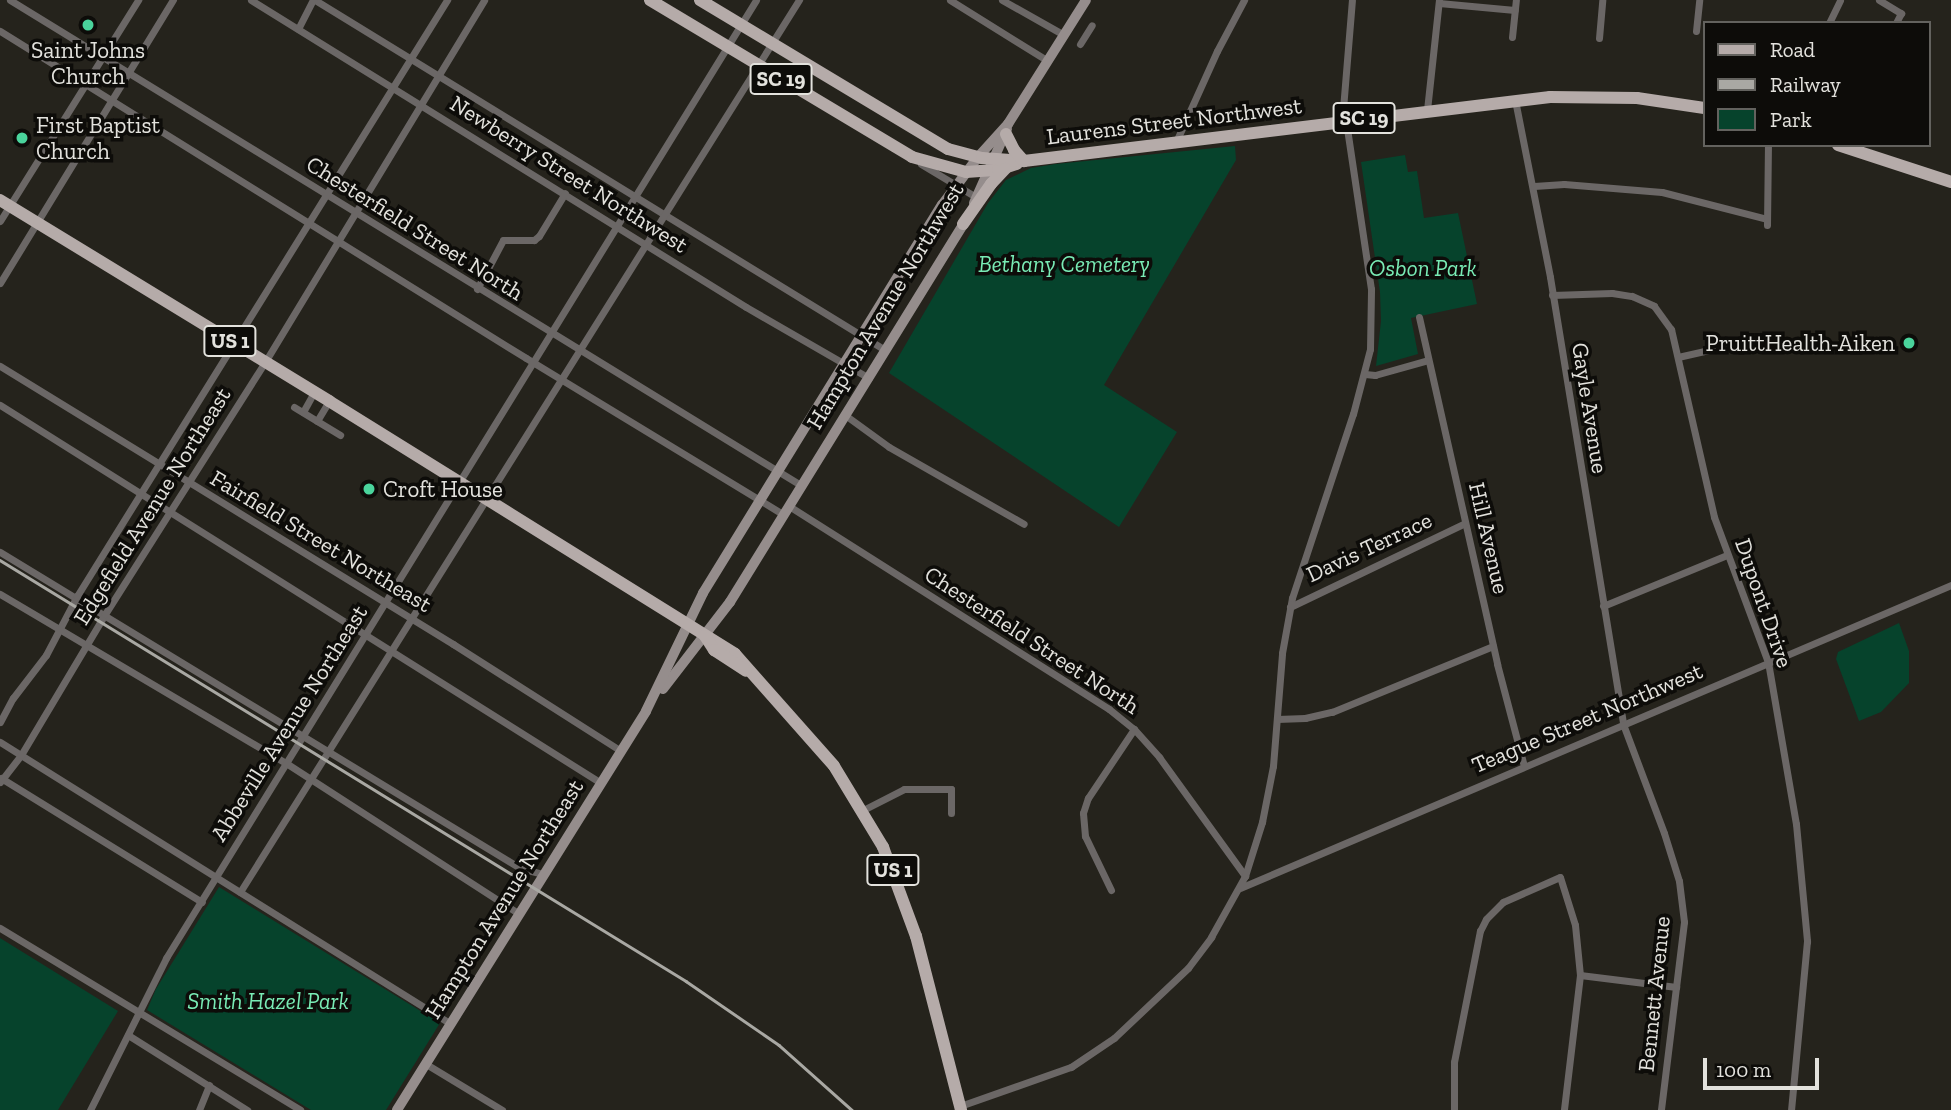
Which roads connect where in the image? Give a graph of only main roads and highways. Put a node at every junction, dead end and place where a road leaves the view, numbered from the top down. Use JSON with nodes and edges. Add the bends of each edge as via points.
{"nodes":[{"id":1,"x":650,"y":0,"type":"edge"},
{"id":2,"x":700,"y":0,"type":"edge"},
{"id":3,"x":1702,"y":108,"type":"edge"},
{"id":4,"x":1007,"y":129,"type":"road end"},
{"id":5,"x":1844,"y":147,"type":"edge"},
{"id":6,"x":953,"y":151,"type":"junction"},
{"id":7,"x":1024,"y":161,"type":"junction"},
{"id":8,"x":990,"y":165,"type":"junction"},
{"id":9,"x":1008,"y":167,"type":"junction"},
{"id":10,"x":944,"y":168,"type":"junction"},
{"id":11,"x":1951,"y":182,"type":"edge"},
{"id":12,"x":4,"y":203,"type":"edge"},
{"id":13,"x":963,"y":224,"type":"road end"},
{"id":14,"x":961,"y":1108,"type":"edge"}],
"edges":[{"from":1,"to":10,"type":"main road","name":"Laurens Street Northwest","number":"SC 19","via":[[912,157]]},
{"from":2,"to":6,"type":"main road","name":"Laurens Street Northwest","number":"SC 19"},
{"from":3,"to":7,"type":"main road","name":"Laurens Street Northwest","number":"SC 19","via":[[1623,97],[1515,99]]},
{"from":4,"to":7,"type":"main road"},
{"from":5,"to":11,"type":"main road"},
{"from":6,"to":8,"type":"main road","name":"Laurens Street Northwest","number":"SC 19"},
{"from":6,"to":10,"type":"main road","via":[[951,163]]},
{"from":7,"to":8,"type":"main road","name":"Laurens Street Northwest","number":"SC 19"},
{"from":7,"to":9,"type":"main road","name":"Laurens Street Northwest","number":"SC 19"},
{"from":8,"to":9,"type":"main road","name":"Laurens Street Northwest","number":"SC 19"},
{"from":8,"to":10,"type":"main road","name":"Laurens Street Northwest","number":"SC 19","via":[[966,172]]},
{"from":9,"to":13,"type":"main road","via":[[990,184]]},
{"from":12,"to":14,"type":"main road","number":"US 1","via":[[688,624],[721,656],[750,673],[814,742],[863,810],[892,868],[909,913]]}]}
